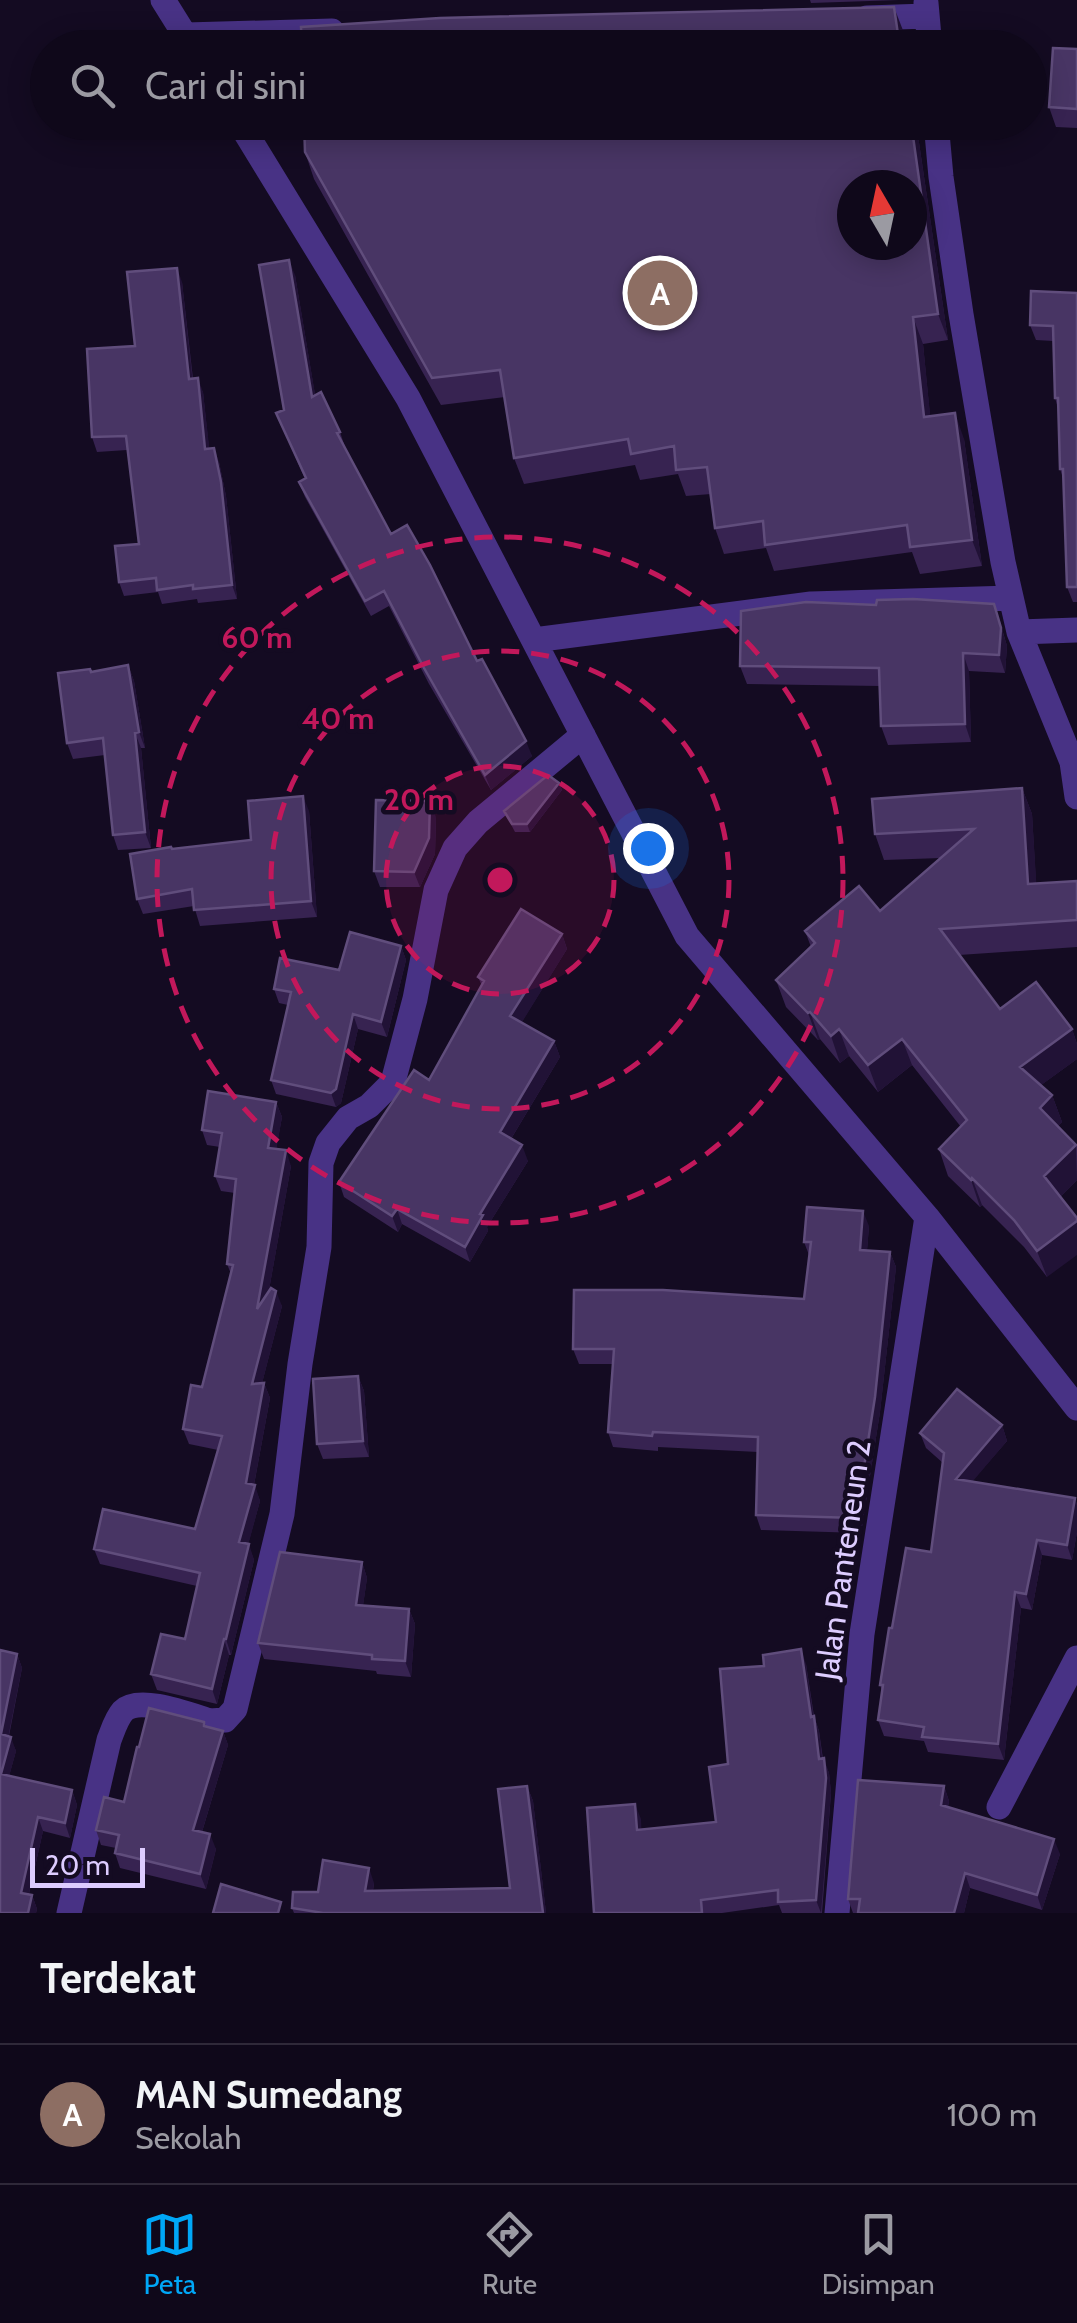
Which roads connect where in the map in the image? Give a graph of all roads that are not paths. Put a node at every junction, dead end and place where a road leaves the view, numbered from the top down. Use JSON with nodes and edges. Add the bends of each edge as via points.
{"nodes":[{"id":1,"x":163,"y":0,"type":"edge"},
{"id":2,"x":926,"y":8,"type":"edge"},
{"id":3,"x":849,"y":18,"type":"edge"},
{"id":4,"x":183,"y":30,"type":"edge"},
{"id":5,"x":250,"y":140,"type":"edge"},
{"id":6,"x":938,"y":140,"type":"edge"},
{"id":7,"x":1011,"y":598,"type":"junction"},
{"id":8,"x":1077,"y":630,"type":"edge"},
{"id":9,"x":1019,"y":632,"type":"junction"},
{"id":10,"x":534,"y":640,"type":"junction"},
{"id":11,"x":584,"y":735,"type":"junction"},
{"id":12,"x":1077,"y":797,"type":"edge"},
{"id":13,"x":927,"y":1217,"type":"junction"},
{"id":14,"x":1077,"y":1408,"type":"edge"},
{"id":15,"x":1077,"y":1658,"type":"edge"},
{"id":16,"x":999,"y":1807,"type":"dead end"},
{"id":17,"x":69,"y":1913,"type":"edge"},
{"id":18,"x":837,"y":1913,"type":"edge"}],
"edges":[{"from":1,"to":4,"type":"street"},
{"from":2,"to":3,"type":"street"},
{"from":5,"to":10,"type":"street","via":[[408,398]]},
{"from":6,"to":7,"type":"street","via":[[960,314]]},
{"from":7,"to":9,"type":"street"},
{"from":7,"to":10,"type":"street","via":[[810,604]]},
{"from":8,"to":9,"type":"street"},
{"from":9,"to":12,"type":"street","via":[[1072,762]]},
{"from":10,"to":11,"type":"street"},
{"from":11,"to":13,"type":"street","via":[[687,936]]},
{"from":11,"to":17,"type":"street","via":[[478,822],[442,876],[393,1082],[334,1133],[322,1163],[319,1247],[282,1514],[235,1709],[218,1721],[144,1704],[123,1712],[109,1740]]},
{"from":13,"to":14,"type":"street"},
{"from":13,"to":18,"type":"street","name":"Jalan Panteneun 2","via":[[862,1634]]},
{"from":15,"to":16,"type":"street"}]}
